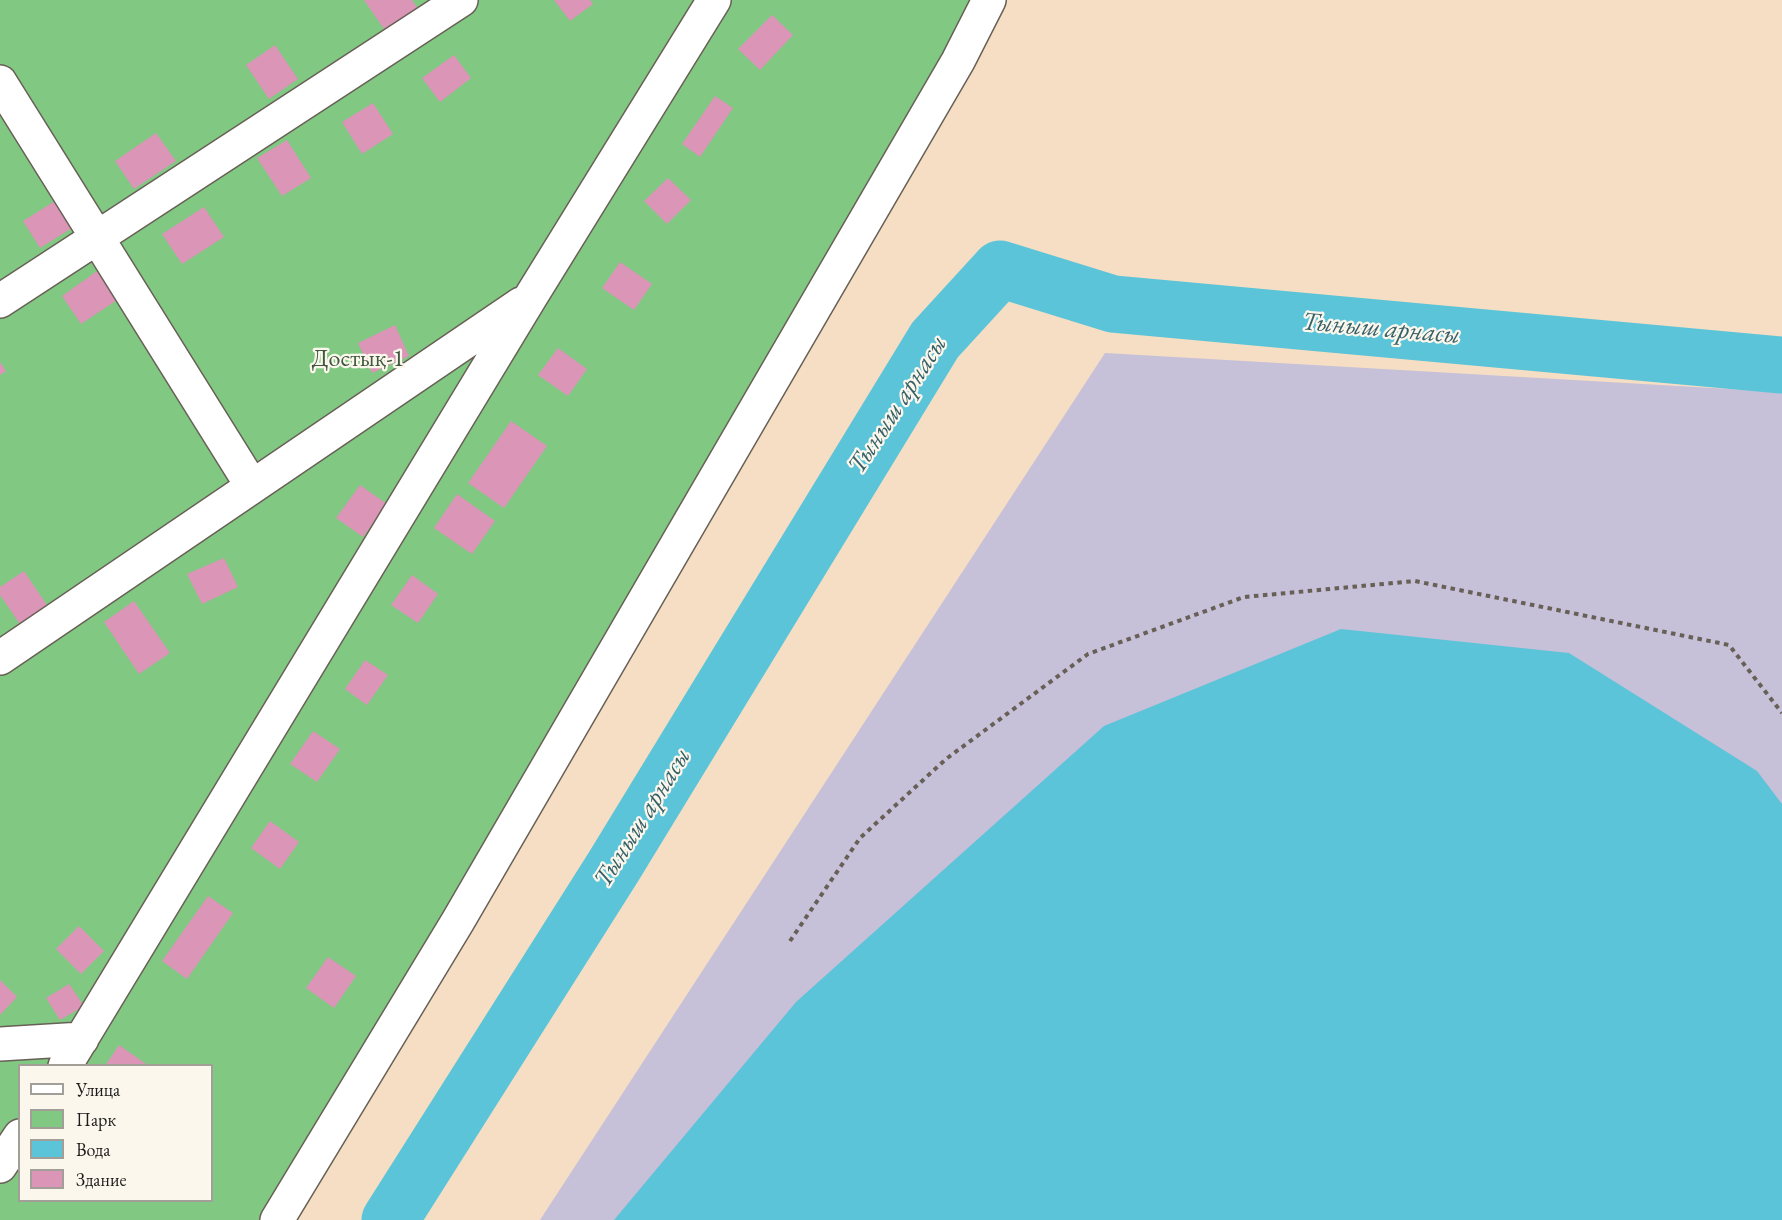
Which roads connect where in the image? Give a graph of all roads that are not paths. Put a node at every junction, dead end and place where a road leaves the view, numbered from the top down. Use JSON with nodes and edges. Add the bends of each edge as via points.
{"nodes":[{"id":1,"x":461,"y":0,"type":"edge"},
{"id":2,"x":714,"y":0,"type":"edge"},
{"id":3,"x":989,"y":0,"type":"edge"},
{"id":4,"x":0,"y":81,"type":"edge"},
{"id":5,"x":97,"y":238,"type":"junction"},
{"id":6,"x":530,"y":298,"type":"junction"},
{"id":7,"x":0,"y":301,"type":"edge"},
{"id":8,"x":252,"y":486,"type":"junction"},
{"id":9,"x":0,"y":658,"type":"edge"},
{"id":10,"x":0,"y":1044,"type":"edge"},
{"id":11,"x":73,"y":1052,"type":"edge"},
{"id":12,"x":18,"y":1139,"type":"edge"},
{"id":13,"x":0,"y":1166,"type":"edge"},
{"id":14,"x":277,"y":1220,"type":"edge"}],
"edges":[{"from":1,"to":5,"type":"lane"},
{"from":2,"to":6,"type":"lane"},
{"from":3,"to":14,"type":"lane","via":[[958,61],[458,921]]},
{"from":4,"to":5,"type":"lane"},
{"from":5,"to":7,"type":"lane"},
{"from":5,"to":8,"type":"lane"},
{"from":6,"to":8,"type":"lane"},
{"from":6,"to":11,"type":"lane"},
{"from":8,"to":9,"type":"lane"},
{"from":10,"to":11,"type":"lane"},
{"from":12,"to":13,"type":"lane"}]}
